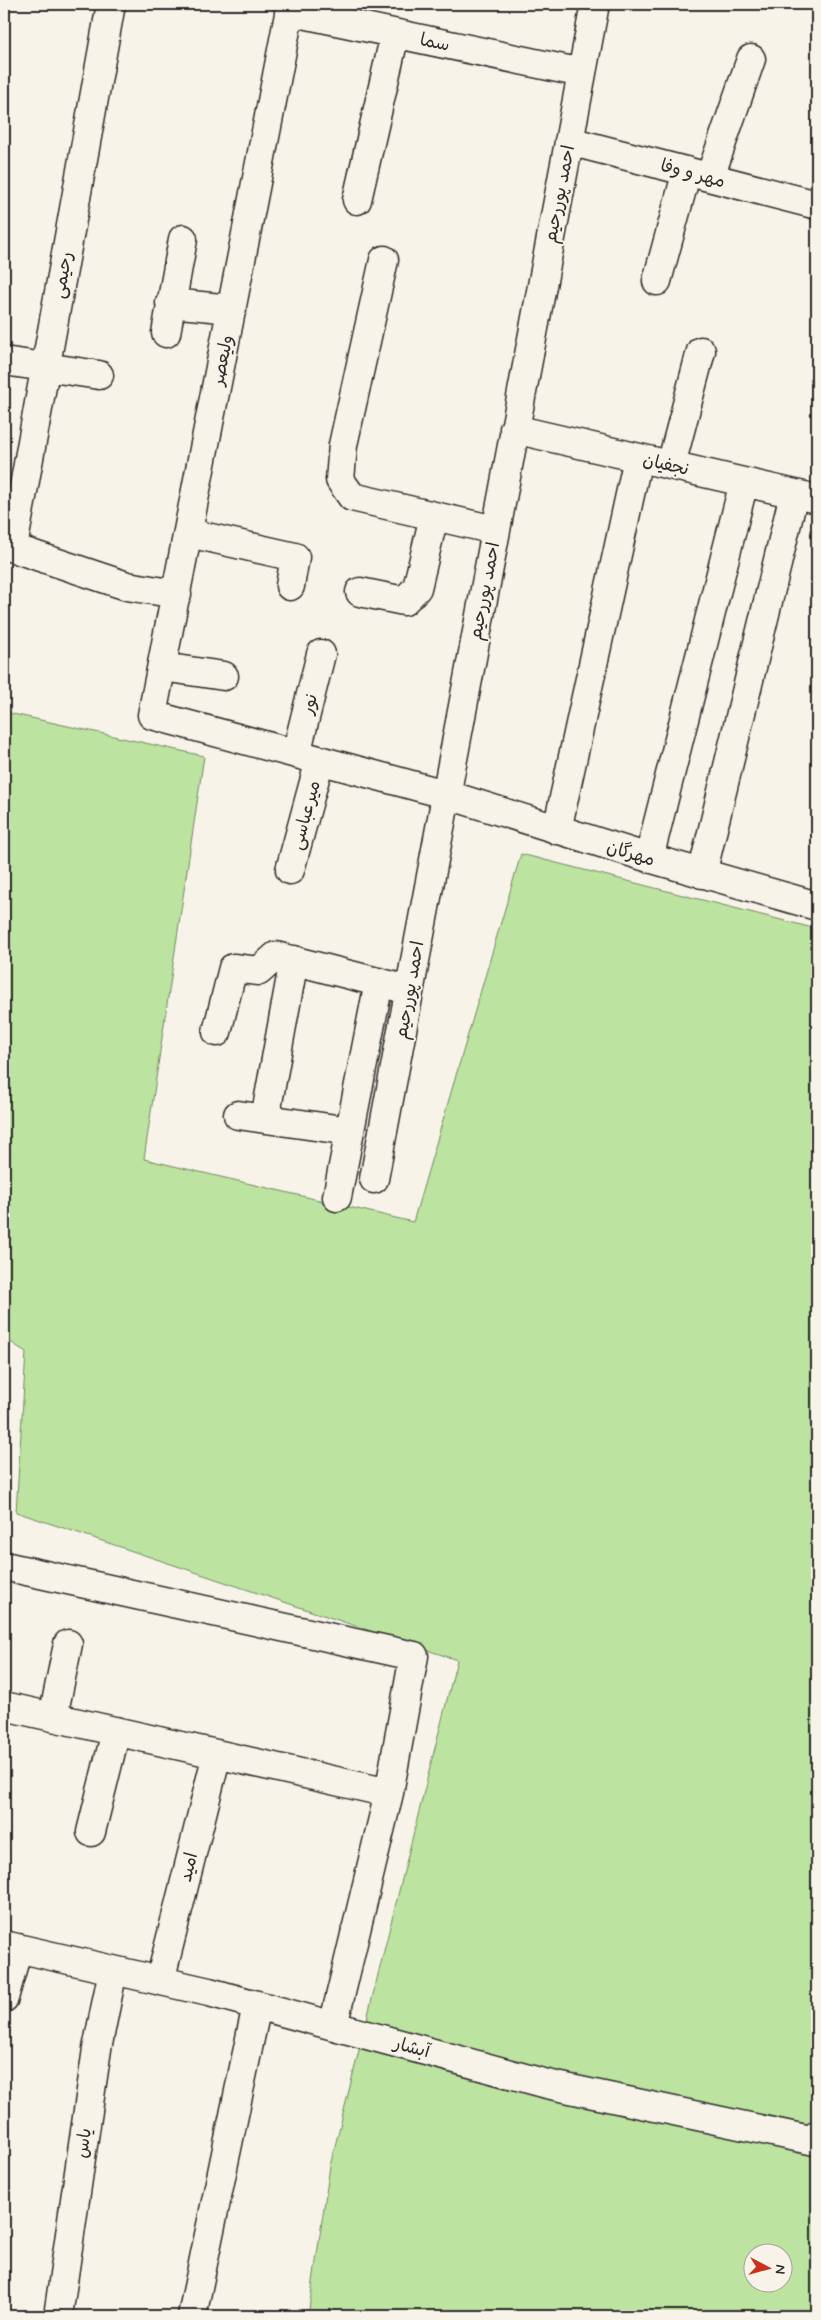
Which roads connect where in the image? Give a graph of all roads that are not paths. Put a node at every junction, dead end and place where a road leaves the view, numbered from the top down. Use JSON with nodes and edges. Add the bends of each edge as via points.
{"nodes":[{"id":1,"x":111,"y":4,"type":"edge"},
{"id":2,"x":595,"y":4,"type":"edge"},
{"id":3,"x":290,"y":8,"type":"edge"},
{"id":4,"x":395,"y":34,"type":"junction"},
{"id":5,"x":751,"y":60,"type":"dead end"},
{"id":6,"x":582,"y":73,"type":"junction"},
{"id":7,"x":569,"y":141,"type":"junction"},
{"id":8,"x":698,"y":174,"type":"junction"},
{"id":9,"x":357,"y":200,"type":"dead end"},
{"id":10,"x":817,"y":205,"type":"edge"},
{"id":11,"x":182,"y":239,"type":"dead end"},
{"id":12,"x":384,"y":260,"type":"dead end"},
{"id":13,"x":657,"y":281,"type":"dead end"},
{"id":14,"x":170,"y":303,"type":"junction"},
{"id":15,"x":232,"y":309,"type":"junction"},
{"id":16,"x":166,"y":333,"type":"dead end"},
{"id":17,"x":701,"y":352,"type":"dead end"},
{"id":18,"x":4,"y":361,"type":"edge"},
{"id":19,"x":45,"y":368,"type":"junction"},
{"id":20,"x":99,"y":375,"type":"dead end"},
{"id":21,"x":514,"y":429,"type":"junction"},
{"id":22,"x":638,"y":458,"type":"junction"},
{"id":23,"x":671,"y":466,"type":"junction"},
{"id":24,"x":744,"y":482,"type":"junction"},
{"id":25,"x":806,"y":497,"type":"edge"},
{"id":26,"x":434,"y":516,"type":"junction"},
{"id":27,"x":495,"y":530,"type":"junction"},
{"id":28,"x":189,"y":533,"type":"junction"},
{"id":29,"x":8,"y":546,"type":"edge"},
{"id":30,"x":290,"y":586,"type":"dead end"},
{"id":31,"x":360,"y":592,"type":"dead end"},
{"id":32,"x":177,"y":594,"type":"junction"},
{"id":33,"x":321,"y":654,"type":"dead end"},
{"id":34,"x":162,"y":667,"type":"junction"},
{"id":35,"x":224,"y":676,"type":"dead end"},
{"id":36,"x":152,"y":715,"type":"joint"},
{"id":37,"x":308,"y":757,"type":"junction"},
{"id":38,"x":445,"y":794,"type":"junction"},
{"id":39,"x":557,"y":830,"type":"junction"},
{"id":40,"x":649,"y":858,"type":"junction"},
{"id":41,"x":290,"y":870,"type":"dead end"},
{"id":42,"x":702,"y":874,"type":"junction"},
{"id":43,"x":817,"y":903,"type":"edge"},
{"id":44,"x":294,"y":960,"type":"junction"},
{"id":45,"x":379,"y":982,"type":"junction"},
{"id":46,"x":409,"y":990,"type":"junction"},
{"id":47,"x":217,"y":1032,"type":"dead end"},
{"id":48,"x":238,"y":1115,"type":"dead end"},
{"id":49,"x":265,"y":1119,"type":"junction"},
{"id":50,"x":350,"y":1131,"type":"junction"},
{"id":51,"x":374,"y":1179,"type":"dead end"},
{"id":52,"x":337,"y":1197,"type":"dead end"},
{"id":53,"x":4,"y":1566,"type":"edge"},
{"id":54,"x":68,"y":1644,"type":"dead end"},
{"id":55,"x":4,"y":1706,"type":"edge"},
{"id":56,"x":53,"y":1717,"type":"junction"},
{"id":57,"x":116,"y":1731,"type":"junction"},
{"id":58,"x":217,"y":1754,"type":"junction"},
{"id":59,"x":389,"y":1793,"type":"junction"},
{"id":60,"x":91,"y":1832,"type":"dead end"},
{"id":61,"x":11,"y":1947,"type":"edge"},
{"id":62,"x":114,"y":1970,"type":"junction"},
{"id":63,"x":160,"y":1981,"type":"junction"},
{"id":64,"x":4,"y":1998,"type":"edge"},
{"id":65,"x":257,"y":2005,"type":"junction"},
{"id":66,"x":333,"y":2026,"type":"junction"},
{"id":67,"x":817,"y":2135,"type":"edge"},
{"id":68,"x":58,"y":2316,"type":"edge"},
{"id":69,"x":192,"y":2316,"type":"edge"}],
"edges":[{"from":1,"to":19,"type":"street","name":"رحیمی"},
{"from":2,"to":6,"type":"street","name":"احمد پوررحیم"},
{"from":3,"to":4,"type":"street","name":"سما"},
{"from":3,"to":15,"type":"street","name":"ولیعصر"},
{"from":4,"to":6,"type":"street","name":"سما"},
{"from":4,"to":9,"type":"street"},
{"from":5,"to":8,"type":"street"},
{"from":6,"to":7,"type":"street","name":"احمد پوررحیم"},
{"from":7,"to":8,"type":"street","name":"مهر و وفا"},
{"from":7,"to":21,"type":"street","name":"احمد پوررحیم"},
{"from":8,"to":10,"type":"street","name":"مهر و وفا"},
{"from":8,"to":13,"type":"street"},
{"from":11,"to":14,"type":"street"},
{"from":12,"to":26,"type":"street","via":[[343,446],[340,480],[352,497]]},
{"from":14,"to":15,"type":"street"},
{"from":14,"to":16,"type":"street"},
{"from":15,"to":28,"type":"street","name":"ولیعصر"},
{"from":17,"to":23,"type":"street"},
{"from":18,"to":19,"type":"street"},
{"from":19,"to":20,"type":"street"},
{"from":19,"to":29,"type":"street","name":"رحیمی"},
{"from":21,"to":22,"type":"street","name":"نجفیان"},
{"from":21,"to":27,"type":"street","name":"احمد پوررحیم"},
{"from":22,"to":23,"type":"street","name":"نجفیان"},
{"from":22,"to":39,"type":"street"},
{"from":23,"to":24,"type":"street","name":"نجفیان"},
{"from":24,"to":25,"type":"street","name":"نجفیان"},
{"from":24,"to":40,"type":"street"},
{"from":25,"to":42,"type":"street"},
{"from":26,"to":27,"type":"street"},
{"from":26,"to":31,"type":"street","via":[[417,588],[404,601]]},
{"from":27,"to":38,"type":"street","name":"احمد پوررحیم"},
{"from":28,"to":30,"type":"street","via":[[295,557]]},
{"from":28,"to":32,"type":"street","name":"ولیعصر"},
{"from":29,"to":32,"type":"street","via":[[127,586]]},
{"from":32,"to":34,"type":"street","name":"ولیعصر"},
{"from":33,"to":37,"type":"street","name":"نور"},
{"from":34,"to":35,"type":"street"},
{"from":34,"to":36,"type":"street","name":"ولیعصر"},
{"from":36,"to":37,"type":"street","name":"مهرگان"},
{"from":37,"to":38,"type":"street","name":"مهرگان"},
{"from":37,"to":41,"type":"street","name":"میرعباسی"},
{"from":38,"to":39,"type":"street","name":"مهرگان"},
{"from":38,"to":46,"type":"street","name":"احمد پوررحیم"},
{"from":39,"to":40,"type":"street","name":"مهرگان"},
{"from":40,"to":42,"type":"street","name":"مهرگان"},
{"from":42,"to":43,"type":"street","name":"مهرگان"},
{"from":44,"to":45,"type":"street"},
{"from":44,"to":47,"type":"street","via":[[276,956],[259,972],[233,968]]},
{"from":44,"to":49,"type":"street"},
{"from":45,"to":46,"type":"street"},
{"from":45,"to":50,"type":"street"},
{"from":46,"to":51,"type":"street","name":"احمد پوررحیم"},
{"from":48,"to":49,"type":"street"},
{"from":49,"to":50,"type":"street"},
{"from":50,"to":52,"type":"street"},
{"from":53,"to":59,"type":"street","via":[[414,1656]]},
{"from":54,"to":56,"type":"street"},
{"from":55,"to":56,"type":"street"},
{"from":56,"to":57,"type":"street"},
{"from":57,"to":58,"type":"street"},
{"from":57,"to":60,"type":"street"},
{"from":58,"to":59,"type":"street"},
{"from":58,"to":63,"type":"street","name":"امید"},
{"from":59,"to":66,"type":"street"},
{"from":61,"to":62,"type":"street","name":"آبشار"},
{"from":61,"to":64,"type":"street"},
{"from":62,"to":63,"type":"street","name":"آبشار"},
{"from":62,"to":68,"type":"street","name":"یاس","via":[[97,2049]]},
{"from":63,"to":65,"type":"street","name":"آبشار"},
{"from":65,"to":66,"type":"street","name":"آبشار"},
{"from":65,"to":69,"type":"street"},
{"from":66,"to":67,"type":"street","name":"آبشار","via":[[547,2084],[814,2141]]}]}
